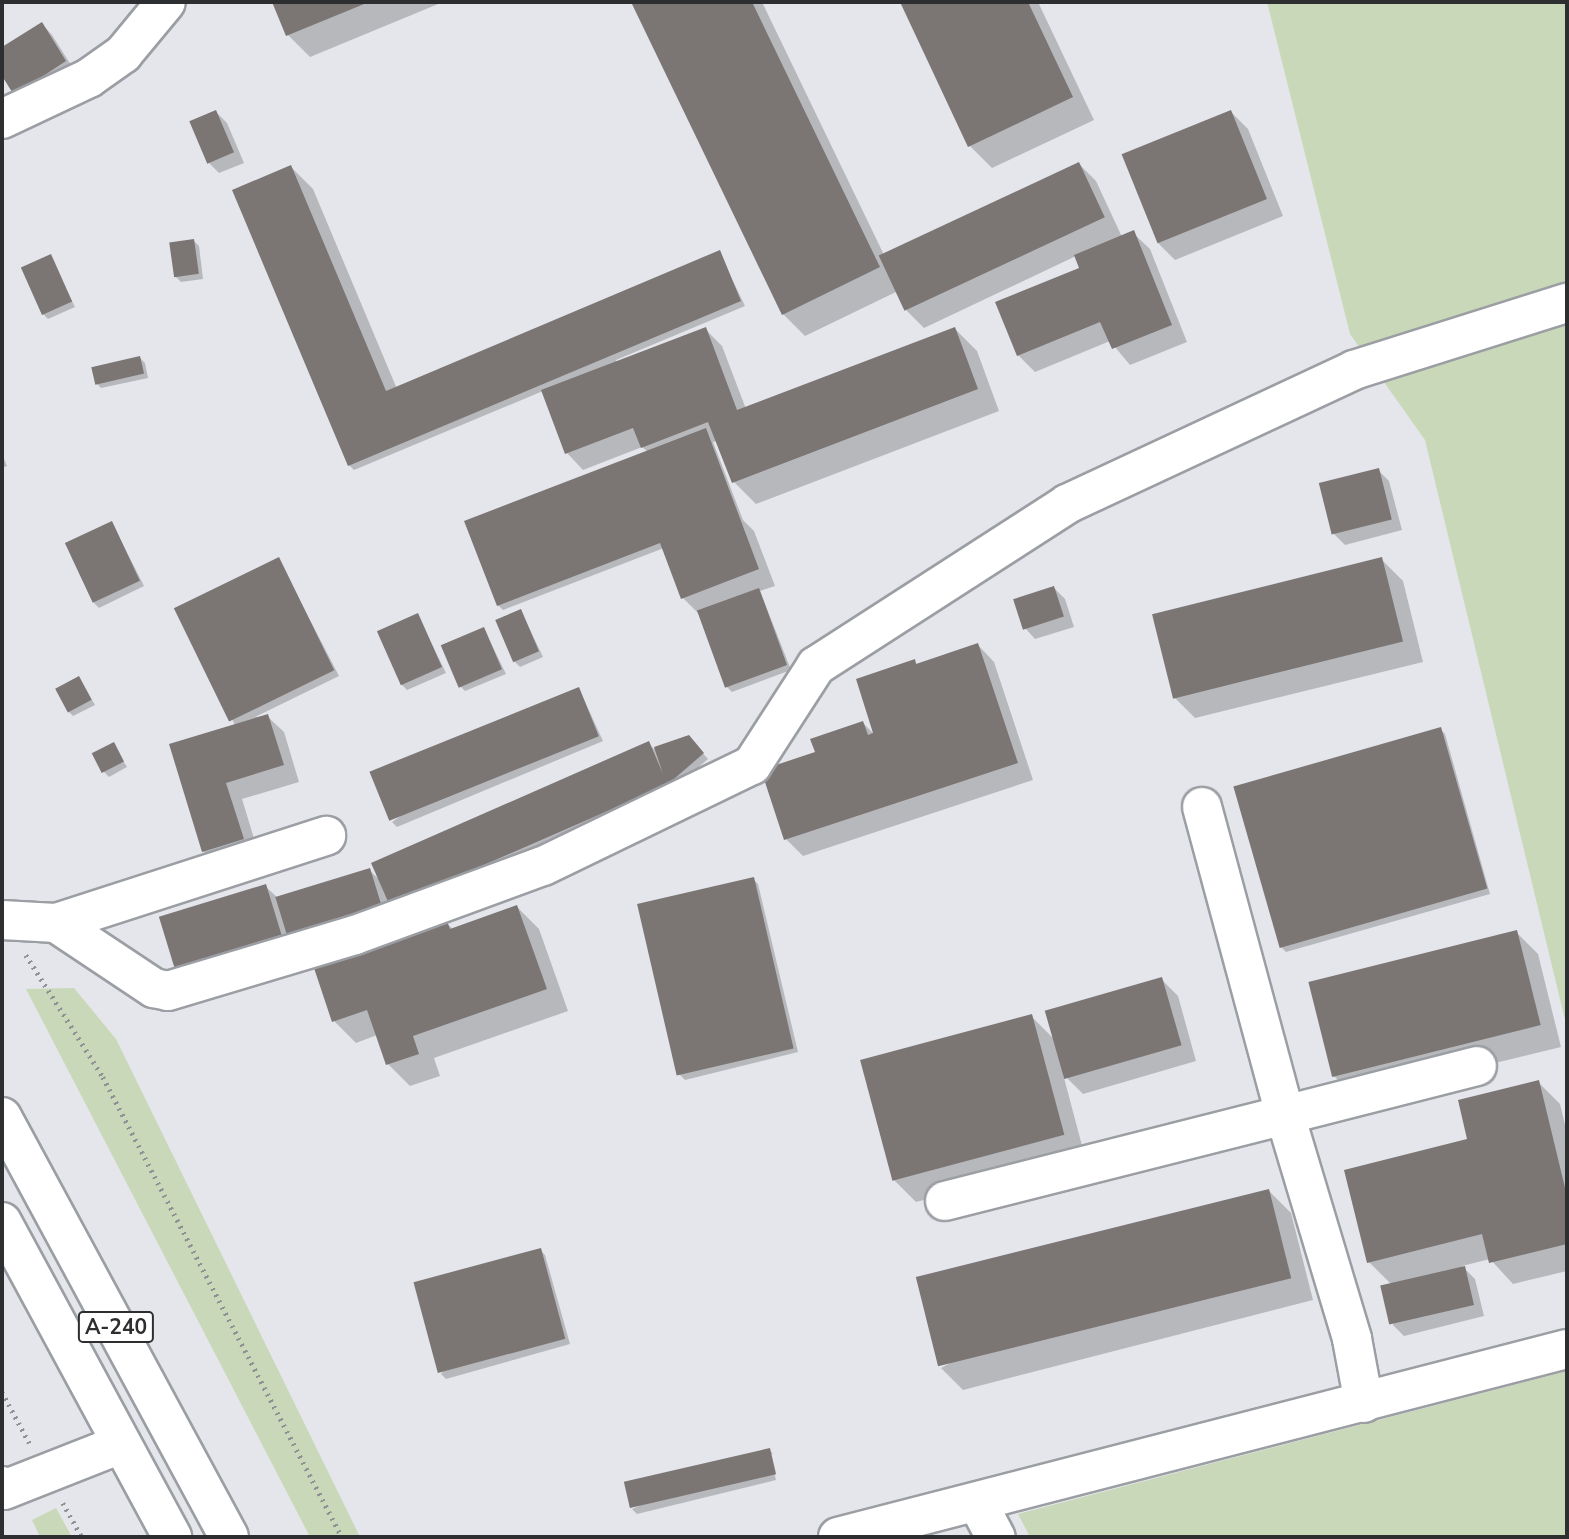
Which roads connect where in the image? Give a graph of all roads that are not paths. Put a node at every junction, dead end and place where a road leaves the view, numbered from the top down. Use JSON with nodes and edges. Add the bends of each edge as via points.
{"nodes":[{"id":1,"x":166,"y":2,"type":"edge"},
{"id":2,"x":2,"y":118,"type":"edge"},
{"id":3,"x":1567,"y":303,"type":"edge"},
{"id":4,"x":1202,"y":807,"type":"dead end"},
{"id":5,"x":326,"y":836,"type":"dead end"},
{"id":6,"x":4,"y":920,"type":"edge"},
{"id":7,"x":56,"y":923,"type":"junction"},
{"id":8,"x":1477,"y":1066,"type":"dead end"},
{"id":9,"x":1285,"y":1115,"type":"junction"},
{"id":10,"x":2,"y":1117,"type":"edge"},
{"id":11,"x":945,"y":1201,"type":"dead end"},
{"id":12,"x":2,"y":1222,"type":"edge"},
{"id":13,"x":1567,"y":1349,"type":"edge"},
{"id":14,"x":1364,"y":1403,"type":"junction"},
{"id":15,"x":121,"y":1444,"type":"junction"},
{"id":16,"x":3,"y":1489,"type":"edge"},
{"id":17,"x":977,"y":1502,"type":"junction"},
{"id":18,"x":172,"y":1537,"type":"edge"},
{"id":19,"x":229,"y":1537,"type":"edge"},
{"id":20,"x":838,"y":1537,"type":"edge"},
{"id":21,"x":996,"y":1537,"type":"edge"}],
"edges":[{"from":1,"to":2,"type":"street","via":[[123,54],[89,78]]},
{"from":3,"to":7,"type":"street","via":[[1353,370],[1067,504],[816,666],[752,765],[543,866],[355,935],[168,991],[154,988]]},
{"from":4,"to":9,"type":"street"},
{"from":5,"to":7,"type":"street"},
{"from":6,"to":7,"type":"street"},
{"from":8,"to":9,"type":"street"},
{"from":9,"to":11,"type":"street"},
{"from":9,"to":14,"type":"street","via":[[1352,1339]]},
{"from":10,"to":19,"type":"street","number":"А-240"},
{"from":12,"to":15,"type":"street","number":"А-240"},
{"from":13,"to":14,"type":"street"},
{"from":14,"to":17,"type":"street"},
{"from":15,"to":16,"type":"street"},
{"from":15,"to":18,"type":"street","number":"А-240"},
{"from":17,"to":20,"type":"street"},
{"from":17,"to":21,"type":"street"}]}
